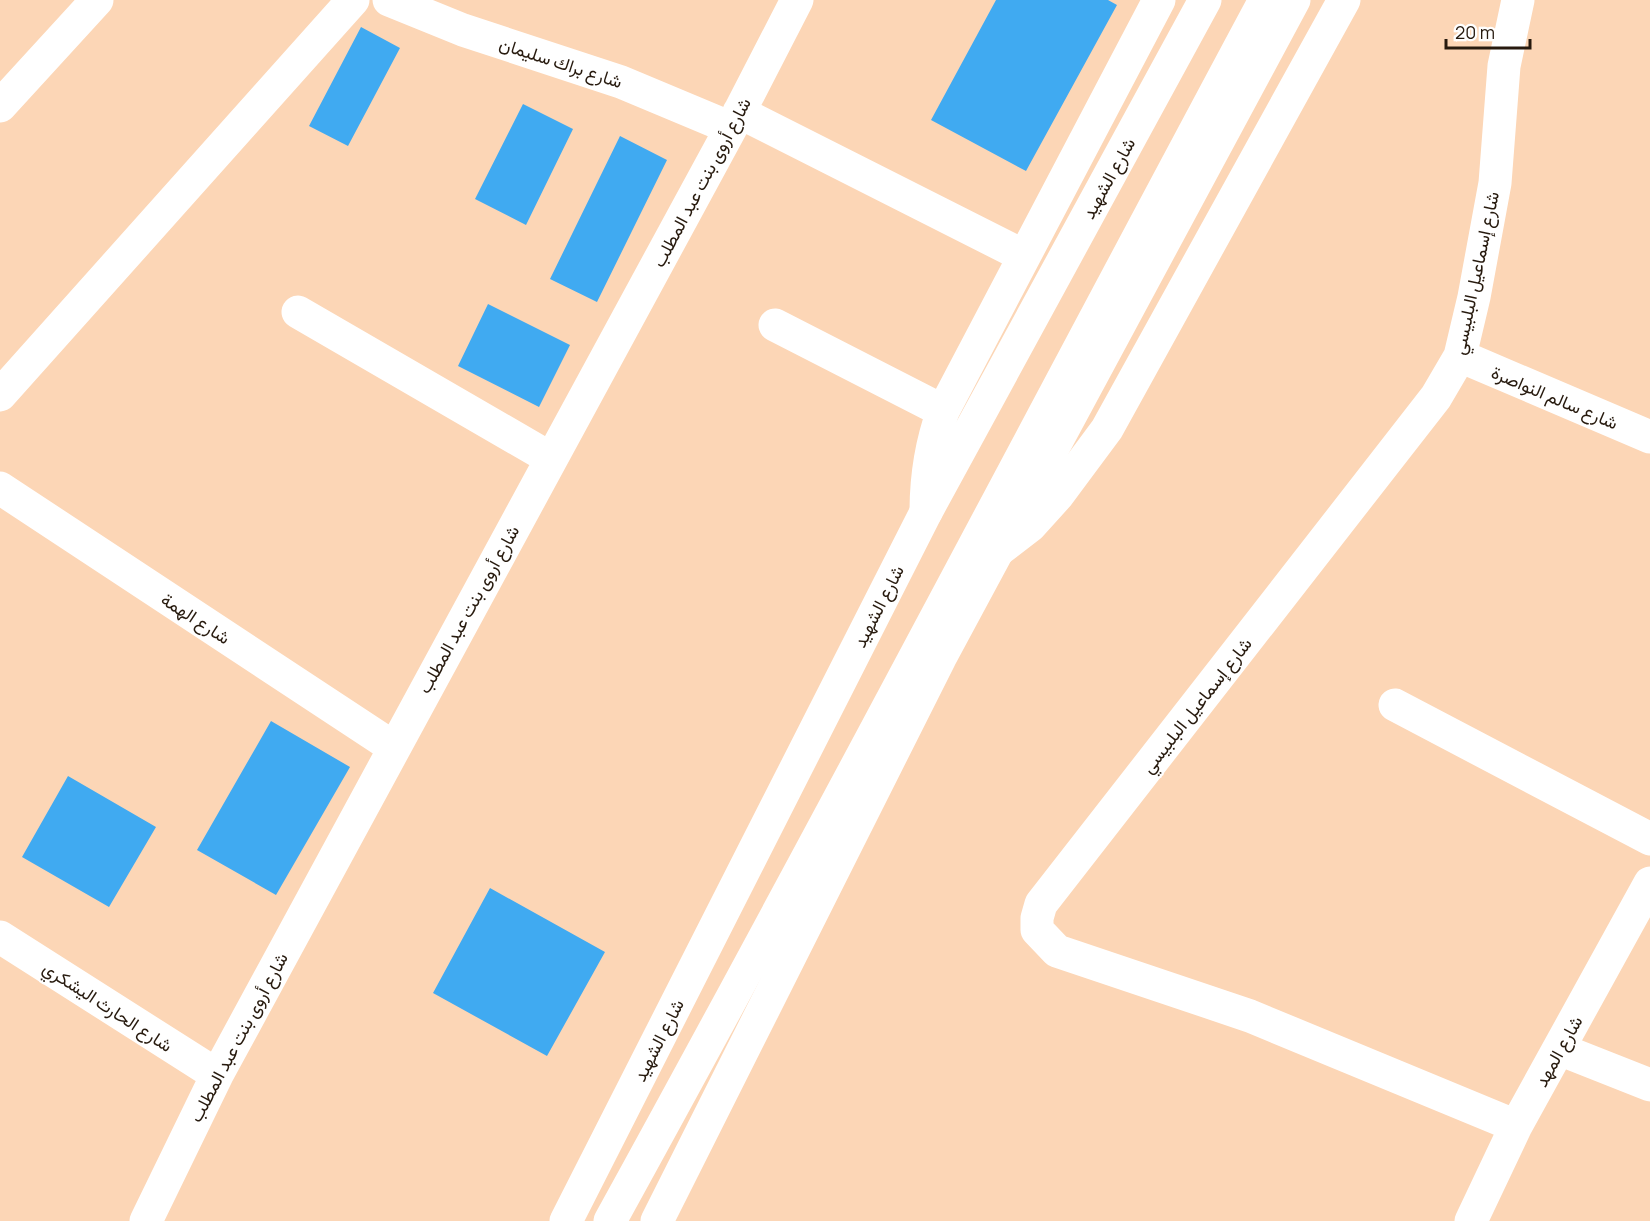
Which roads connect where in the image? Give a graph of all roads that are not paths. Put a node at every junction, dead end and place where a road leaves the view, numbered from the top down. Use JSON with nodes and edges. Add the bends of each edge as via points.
{"nodes":[{"id":1,"x":97,"y":0,"type":"edge"},
{"id":2,"x":353,"y":0,"type":"edge"},
{"id":3,"x":389,"y":0,"type":"edge"},
{"id":4,"x":797,"y":0,"type":"edge"},
{"id":5,"x":1159,"y":0,"type":"edge"},
{"id":6,"x":1205,"y":0,"type":"edge"},
{"id":7,"x":1245,"y":0,"type":"edge"},
{"id":8,"x":1265,"y":0,"type":"edge"},
{"id":9,"x":1294,"y":0,"type":"edge"},
{"id":10,"x":1344,"y":0,"type":"edge"},
{"id":11,"x":1518,"y":0,"type":"edge"},
{"id":12,"x":0,"y":106,"type":"edge"},
{"id":13,"x":735,"y":120,"type":"junction"},
{"id":14,"x":1024,"y":256,"type":"junction"},
{"id":15,"x":298,"y":312,"type":"dead end"},
{"id":16,"x":775,"y":325,"type":"dead end"},
{"id":17,"x":1460,"y":356,"type":"junction"},
{"id":18,"x":0,"y":395,"type":"edge"},
{"id":19,"x":943,"y":411,"type":"junction"},
{"id":20,"x":1650,"y":437,"type":"edge"},
{"id":21,"x":550,"y":458,"type":"junction"},
{"id":22,"x":0,"y":488,"type":"edge"},
{"id":23,"x":926,"y":512,"type":"junction"},
{"id":24,"x":996,"y":552,"type":"junction"},
{"id":25,"x":1395,"y":705,"type":"dead end"},
{"id":26,"x":393,"y":747,"type":"junction"},
{"id":27,"x":1650,"y":839,"type":"edge"},
{"id":28,"x":1650,"y":883,"type":"edge"},
{"id":29,"x":0,"y":937,"type":"edge"},
{"id":30,"x":1559,"y":1048,"type":"junction"},
{"id":31,"x":217,"y":1075,"type":"junction"},
{"id":32,"x":1650,"y":1085,"type":"edge"},
{"id":33,"x":1516,"y":1126,"type":"junction"},
{"id":34,"x":146,"y":1221,"type":"edge"},
{"id":35,"x":566,"y":1221,"type":"edge"},
{"id":36,"x":593,"y":1221,"type":"edge"},
{"id":37,"x":610,"y":1221,"type":"edge"},
{"id":38,"x":657,"y":1221,"type":"edge"},
{"id":39,"x":1471,"y":1221,"type":"edge"}],
"edges":[{"from":1,"to":12,"type":"main road"},
{"from":2,"to":18,"type":"main road"},
{"from":3,"to":13,"type":"main road","name":"شارع براك سليمان","via":[[463,30]]},
{"from":4,"to":13,"type":"main road","name":"شارع أروى بنت عبد المطلب"},
{"from":5,"to":14,"type":"main road"},
{"from":6,"to":23,"type":"main road","name":"شارع الشهيد"},
{"from":7,"to":36,"type":"main road"},
{"from":8,"to":37,"type":"main road","via":[[751,966]]},
{"from":9,"to":24,"type":"main road"},
{"from":10,"to":24,"type":"main road","via":[[1107,429],[1044,511]]},
{"from":11,"to":17,"type":"main road","name":"شارع إسماعيل البلبيسي","via":[[1504,66],[1490,211]]},
{"from":13,"to":14,"type":"main road","name":"شارع براك سليمان"},
{"from":13,"to":21,"type":"main road","name":"شارع أروى بنت عبد المطلب"},
{"from":14,"to":19,"type":"main road"},
{"from":15,"to":21,"type":"main road"},
{"from":16,"to":19,"type":"main road"},
{"from":17,"to":20,"type":"main road","name":"شارع سالم النواصرة"},
{"from":17,"to":33,"type":"main road","name":"شارع إسماعيل البلبيسي","via":[[1428,407],[1041,904],[1037,930],[1057,951],[1250,1017]]},
{"from":19,"to":23,"type":"main road","via":[[929,456]]},
{"from":21,"to":26,"type":"main road","name":"شارع أروى بنت عبد المطلب"},
{"from":22,"to":26,"type":"main road","name":"شارع الهمة"},
{"from":23,"to":35,"type":"main road","name":"شارع الشهيد"},
{"from":24,"to":38,"type":"main road"},
{"from":25,"to":27,"type":"main road"},
{"from":26,"to":31,"type":"main road","name":"شارع أروى بنت عبد المطلب"},
{"from":28,"to":30,"type":"main road","name":"شارع المهد"},
{"from":29,"to":31,"type":"main road","name":"شارع الحارث اليشكري"},
{"from":30,"to":32,"type":"main road"},
{"from":30,"to":33,"type":"main road","name":"شارع المهد"},
{"from":31,"to":34,"type":"main road","name":"شارع أروى بنت عبد المطلب"},
{"from":33,"to":39,"type":"main road","name":"شارع المهد"}]}
